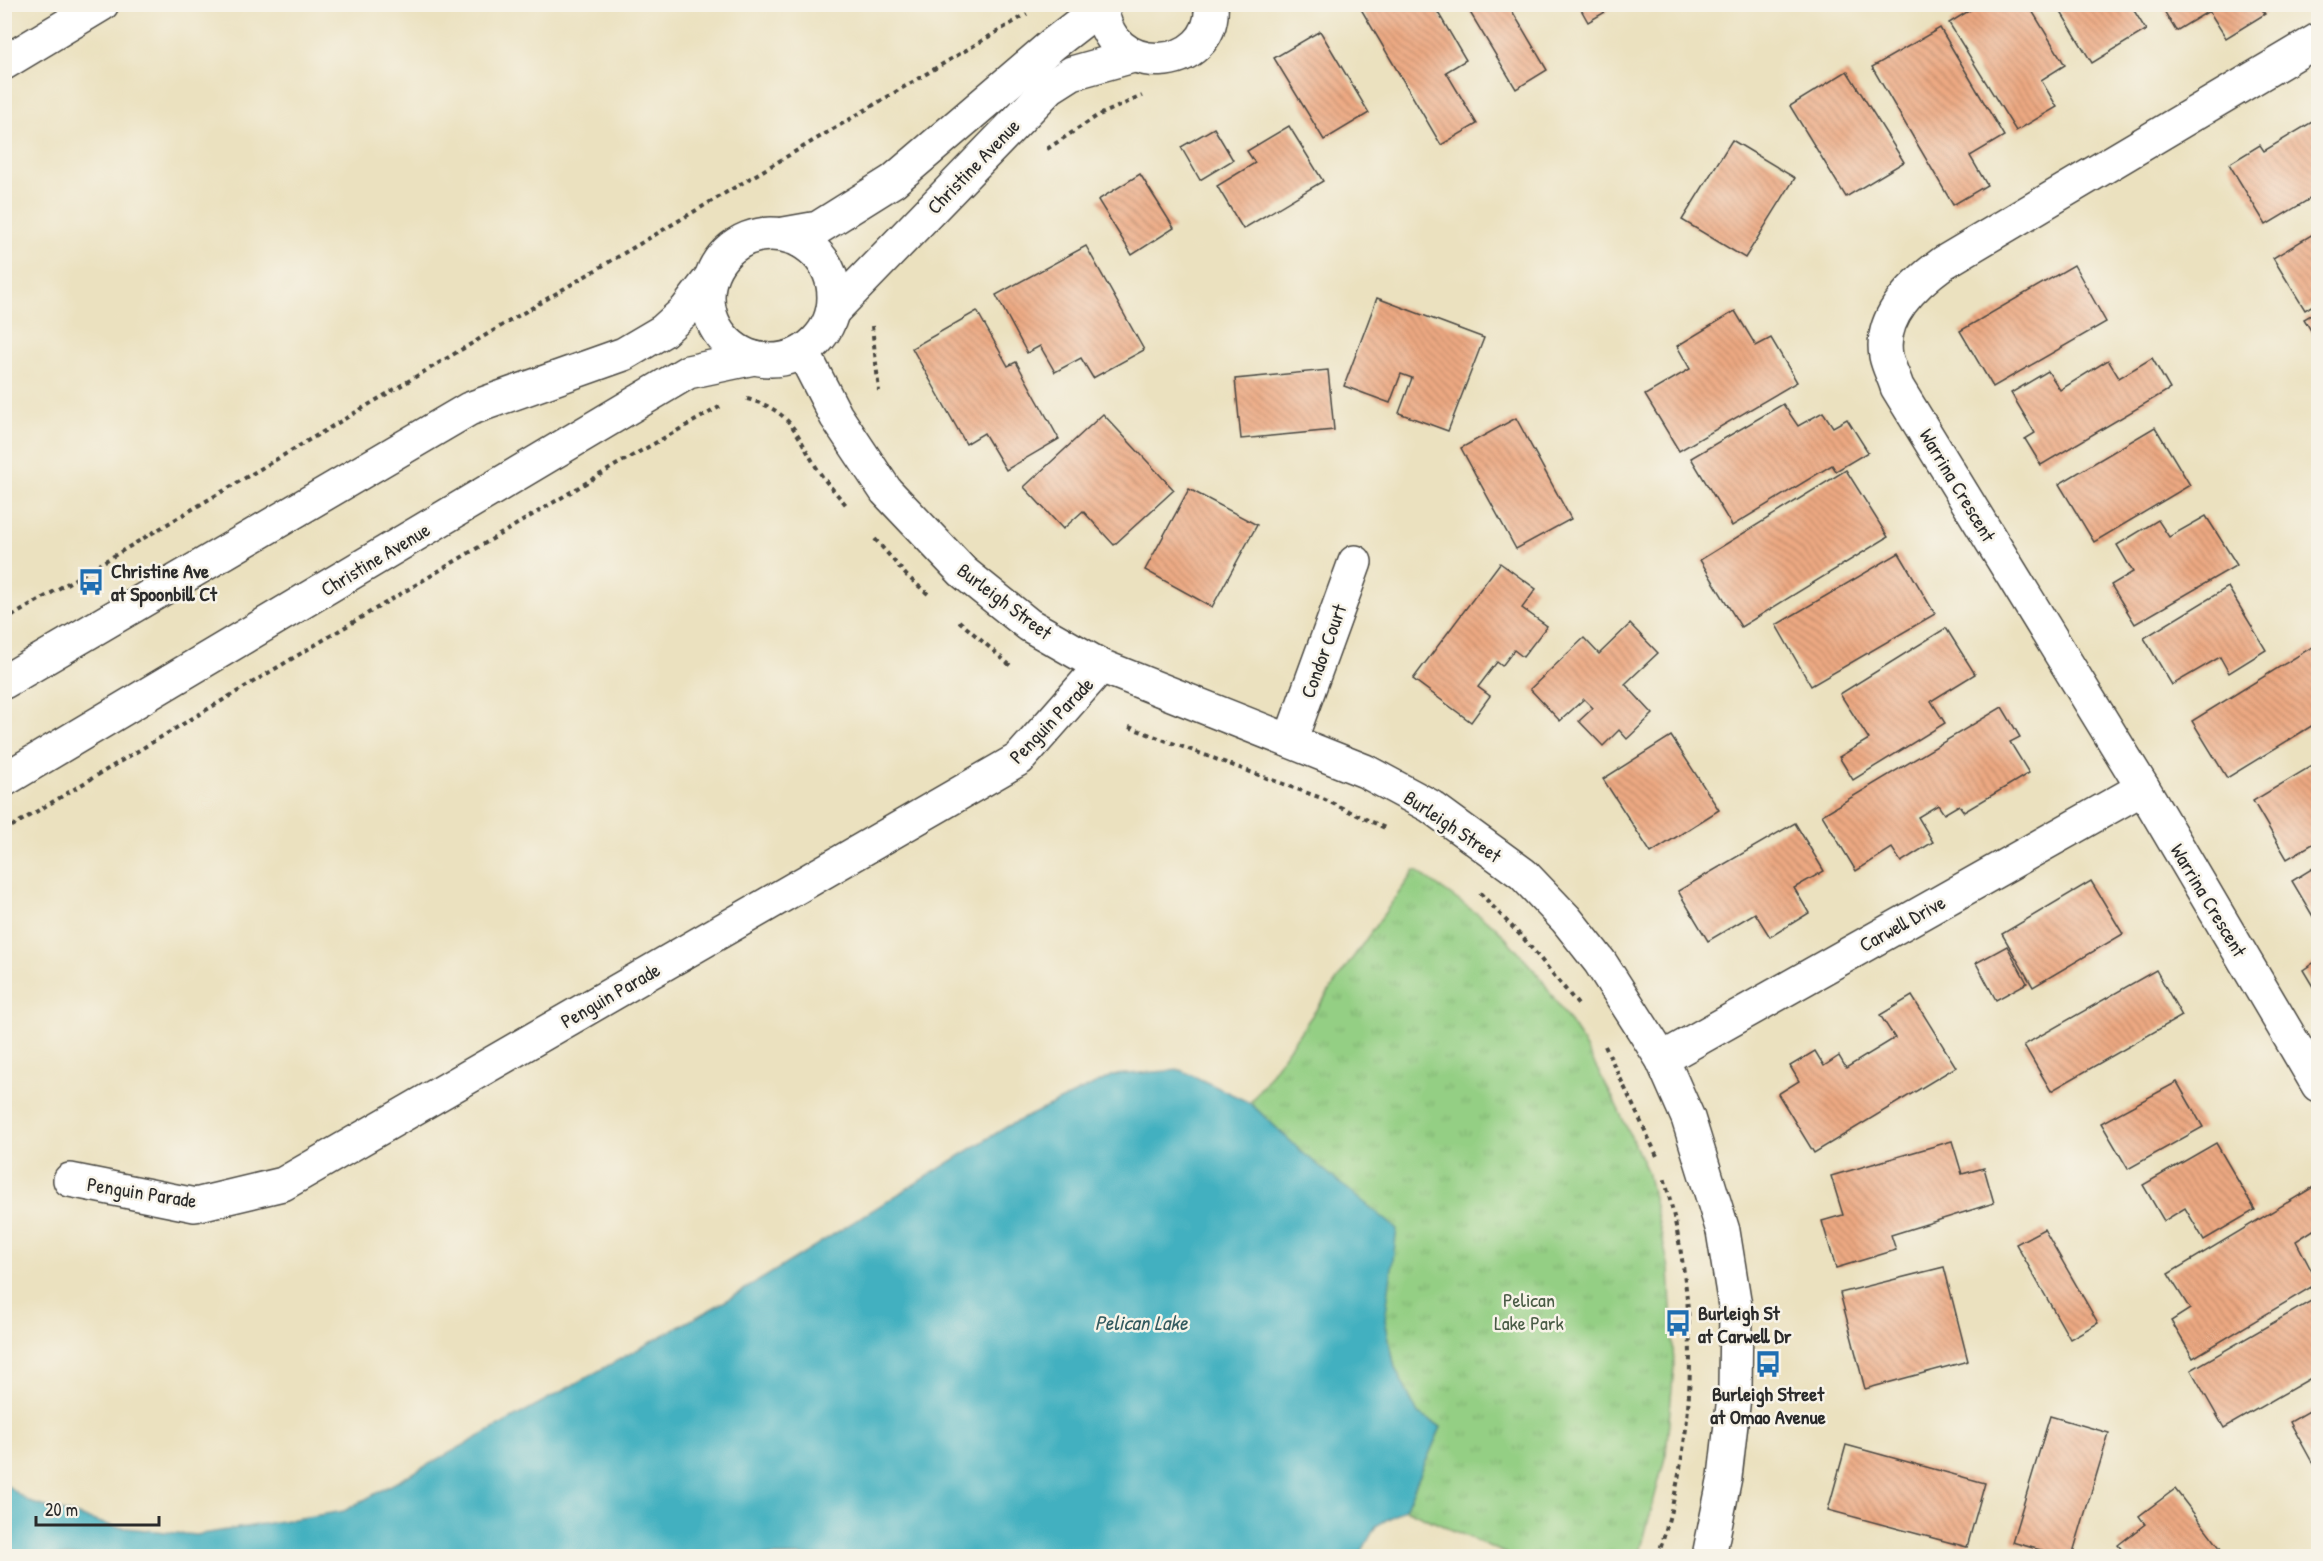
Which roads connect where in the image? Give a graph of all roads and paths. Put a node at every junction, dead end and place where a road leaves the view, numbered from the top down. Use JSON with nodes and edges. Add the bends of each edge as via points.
{"nodes":[{"id":1,"x":102,"y":4,"type":"edge"},
{"id":2,"x":1211,"y":4,"type":"edge"},
{"id":3,"x":1102,"y":5,"type":"edge"},
{"id":4,"x":1034,"y":10,"type":"dead end"},
{"id":5,"x":2319,"y":40,"type":"edge"},
{"id":6,"x":1133,"y":56,"type":"junction"},
{"id":7,"x":4,"y":63,"type":"edge"},
{"id":8,"x":1151,"y":93,"type":"dead end"},
{"id":9,"x":1040,"y":153,"type":"dead end"},
{"id":10,"x":784,"y":234,"type":"junction"},
{"id":11,"x":709,"y":280,"type":"junction"},
{"id":12,"x":834,"y":310,"type":"junction"},
{"id":13,"x":871,"y":316,"type":"dead end"},
{"id":14,"x":803,"y":352,"type":"junction"},
{"id":15,"x":754,"y":358,"type":"junction"},
{"id":16,"x":879,"y":391,"type":"dead end"},
{"id":17,"x":740,"y":398,"type":"dead end"},
{"id":18,"x":730,"y":402,"type":"dead end"},
{"id":19,"x":850,"y":509,"type":"dead end"},
{"id":20,"x":872,"y":535,"type":"dead end"},
{"id":21,"x":1355,"y":561,"type":"dead end"},
{"id":22,"x":934,"y":599,"type":"dead end"},
{"id":23,"x":951,"y":615,"type":"dead end"},
{"id":24,"x":4,"y":621,"type":"edge"},
{"id":25,"x":1101,"y":666,"type":"junction"},
{"id":26,"x":1012,"y":667,"type":"dead end"},
{"id":27,"x":4,"y":682,"type":"edge"},
{"id":28,"x":1130,"y":727,"type":"dead end"},
{"id":29,"x":1290,"y":741,"type":"junction"},
{"id":30,"x":4,"y":780,"type":"edge"},
{"id":31,"x":2143,"y":788,"type":"junction"},
{"id":32,"x":4,"y":831,"type":"edge"},
{"id":33,"x":1395,"y":833,"type":"dead end"},
{"id":34,"x":1475,"y":887,"type":"dead end"},
{"id":35,"x":1581,"y":1008,"type":"dead end"},
{"id":36,"x":1600,"y":1037,"type":"dead end"},
{"id":37,"x":1662,"y":1059,"type":"junction"},
{"id":38,"x":2319,"y":1085,"type":"edge"},
{"id":39,"x":70,"y":1180,"type":"dead end"},
{"id":40,"x":1658,"y":1557,"type":"edge"},
{"id":41,"x":1709,"y":1557,"type":"edge"}],
"edges":[{"from":1,"to":7,"type":"street"},
{"from":2,"to":6,"type":"street","via":[[1207,28],[1198,43],[1184,54],[1150,61]]},
{"from":3,"to":6,"type":"street","via":[[1111,35]]},
{"from":3,"to":10,"type":"street","name":"Christine Avenue","via":[[893,181],[818,228]]},
{"from":4,"to":24,"type":"path"},
{"from":5,"to":31,"type":"street","name":"Warrina Crescent","via":[[1943,263],[1916,282],[1889,320],[1886,355],[1898,387]]},
{"from":6,"to":12,"type":"street","name":"Christine Avenue","via":[[1080,70],[1050,87]]},
{"from":8,"to":9,"type":"path","via":[[1105,111]]},
{"from":10,"to":11,"type":"street","via":[[762,233],[737,243],[721,257]]},
{"from":10,"to":12,"type":"street","via":[[806,243],[826,263],[835,294]]},
{"from":11,"to":15,"type":"street","via":[[708,307],[717,332],[730,346]]},
{"from":11,"to":27,"type":"street","via":[[686,310],[663,331],[624,354],[469,409]]},
{"from":12,"to":14,"type":"street","via":[[819,339]]},
{"from":13,"to":16,"type":"path"},
{"from":14,"to":15,"type":"street","via":[[776,360]]},
{"from":14,"to":25,"type":"street","name":"Burleigh Street","via":[[836,416],[886,491],[963,572],[1029,625]]},
{"from":15,"to":30,"type":"street","name":"Christine Avenue","via":[[688,372]]},
{"from":17,"to":19,"type":"path","via":[[782,413],[820,474]]},
{"from":18,"to":32,"type":"path","via":[[616,465]]},
{"from":20,"to":22,"type":"path","via":[[907,576]]},
{"from":21,"to":29,"type":"street","name":"Condor Court"},
{"from":23,"to":26,"type":"path"},
{"from":25,"to":29,"type":"street","name":"Burleigh Street"},
{"from":25,"to":39,"type":"street","name":"Penguin Parade","via":[[1019,759],[283,1184],[195,1204]]},
{"from":28,"to":33,"type":"path","via":[[1321,798]]},
{"from":29,"to":37,"type":"street","name":"Burleigh Street","via":[[1365,771],[1430,806],[1523,874],[1600,962]]},
{"from":31,"to":37,"type":"street","name":"Carwell Drive"},
{"from":31,"to":38,"type":"street","name":"Warrina Crescent"},
{"from":34,"to":35,"type":"path"},
{"from":36,"to":40,"type":"path","via":[[1658,1157],[1675,1218],[1689,1304],[1692,1363],[1687,1429],[1677,1489]]},
{"from":37,"to":41,"type":"street","name":"Burleigh Street","via":[[1707,1173],[1723,1231],[1736,1312],[1735,1388],[1725,1477]]}]}
